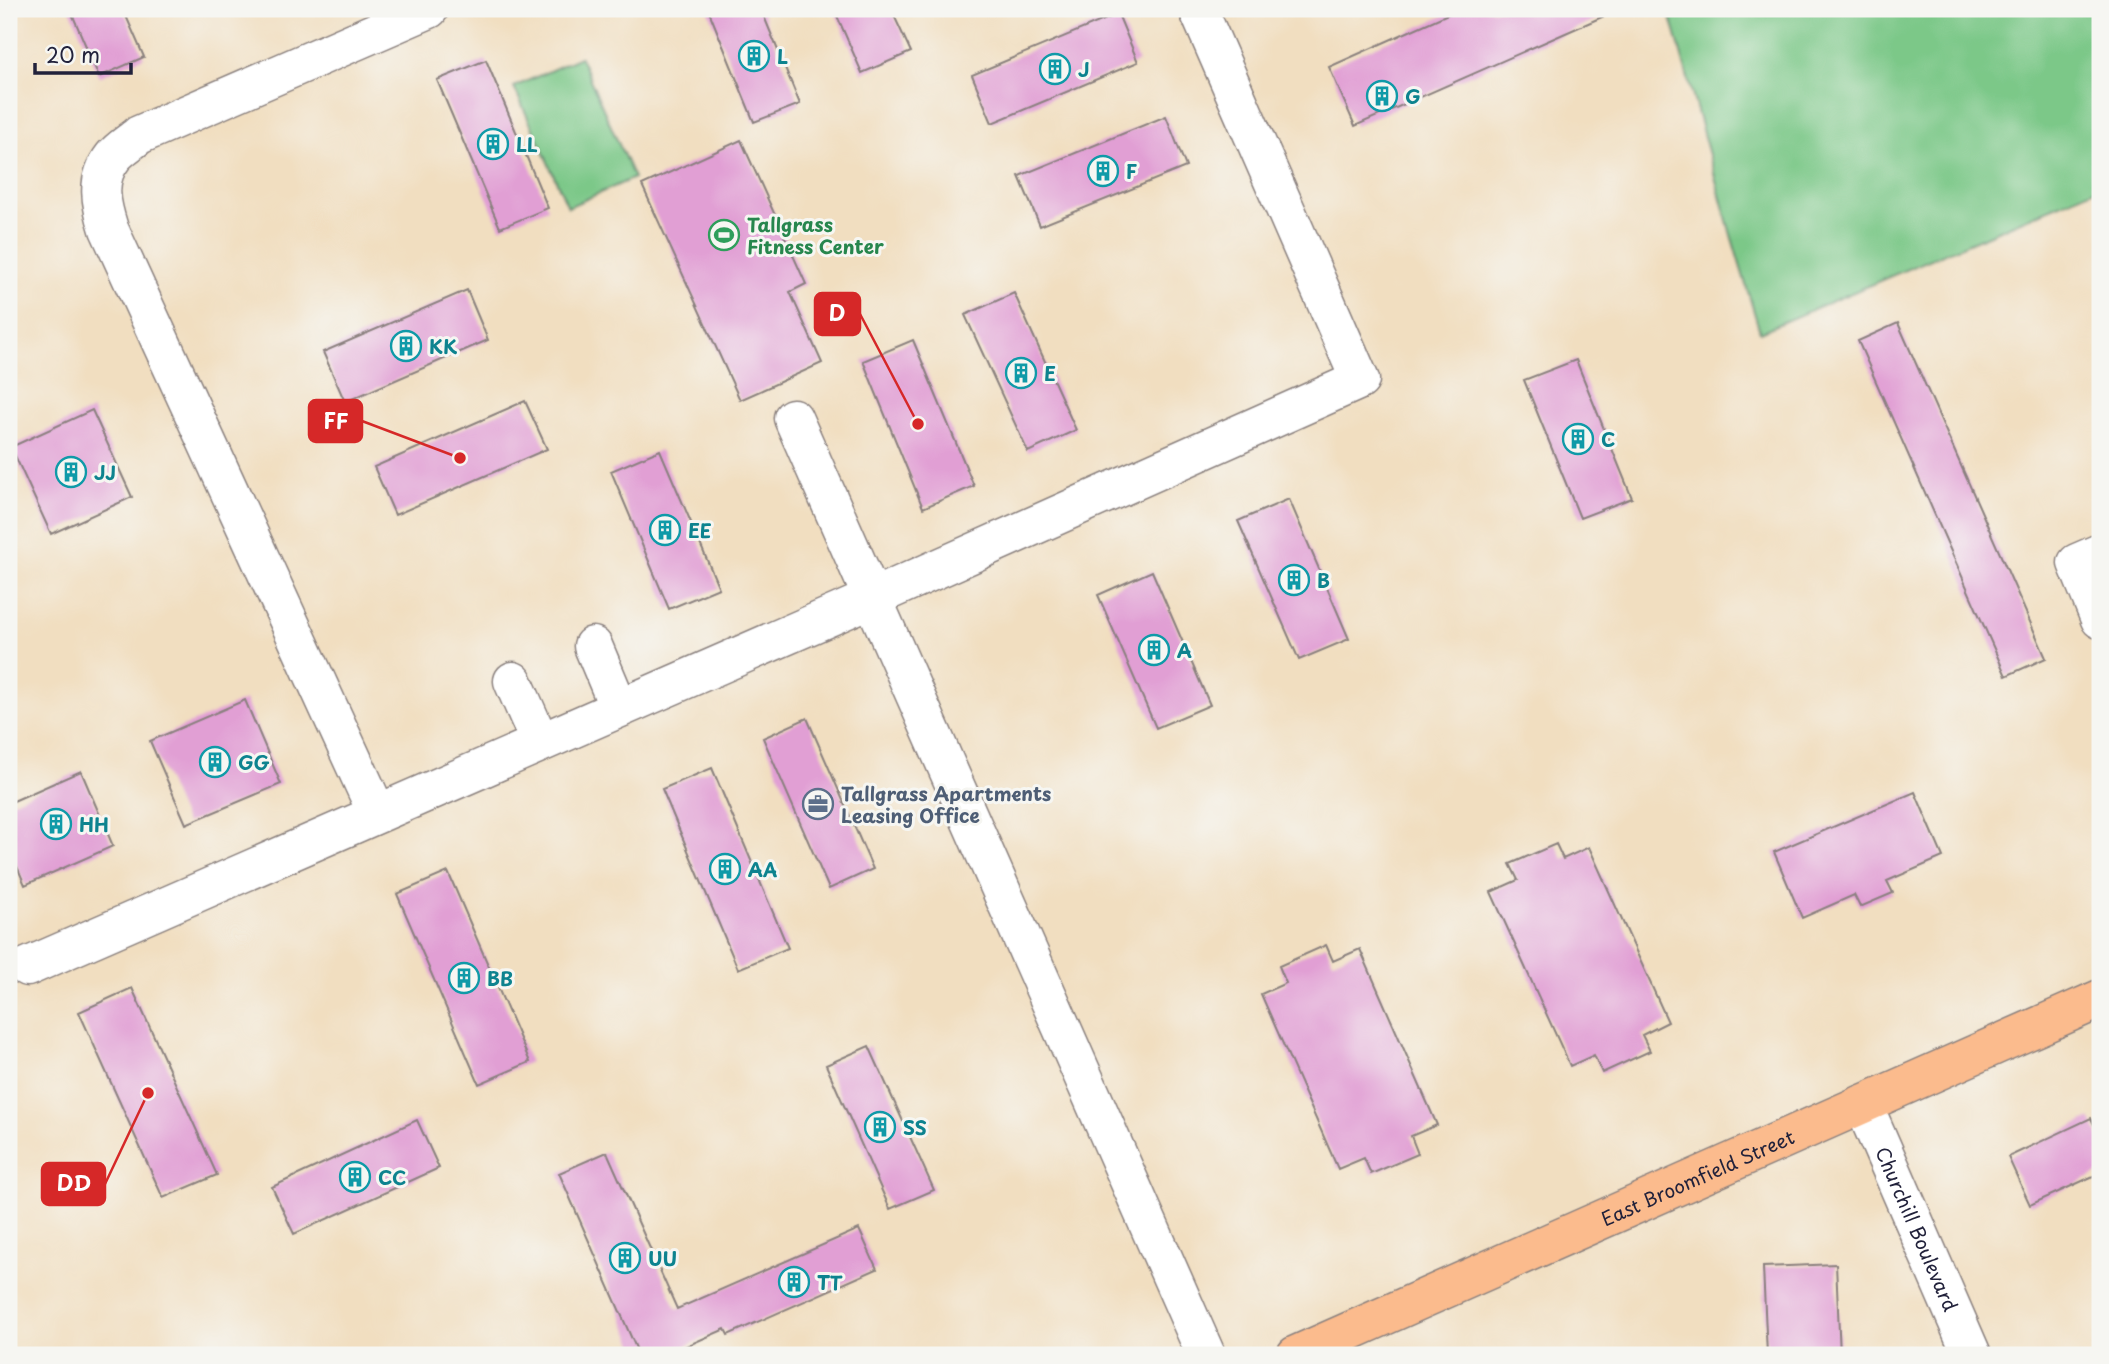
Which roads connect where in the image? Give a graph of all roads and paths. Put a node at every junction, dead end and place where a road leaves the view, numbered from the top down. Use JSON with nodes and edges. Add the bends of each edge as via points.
{"nodes":[{"id":1,"x":429,"y":9,"type":"edge"},
{"id":2,"x":1198,"y":9,"type":"edge"},
{"id":3,"x":793,"y":418,"type":"dead end"},
{"id":4,"x":2100,"y":553,"type":"edge"},
{"id":5,"x":872,"y":598,"type":"junction"},
{"id":6,"x":2100,"y":619,"type":"edge"},
{"id":7,"x":593,"y":646,"type":"dead end"},
{"id":8,"x":513,"y":681,"type":"dead end"},
{"id":9,"x":620,"y":708,"type":"junction"},
{"id":10,"x":540,"y":742,"type":"junction"},
{"id":11,"x":377,"y":813,"type":"junction"},
{"id":12,"x":27,"y":967,"type":"dead end"},
{"id":13,"x":2100,"y":999,"type":"edge"},
{"id":14,"x":1863,"y":1104,"type":"junction"},
{"id":15,"x":1206,"y":1355,"type":"edge"},
{"id":16,"x":1296,"y":1355,"type":"edge"},
{"id":17,"x":1972,"y":1355,"type":"edge"}],
"edges":[{"from":1,"to":11,"type":"street","via":[[139,135],[113,158],[103,177],[100,202]]},
{"from":2,"to":5,"type":"street","via":[[1360,380]]},
{"from":3,"to":5,"type":"street"},
{"from":4,"to":6,"type":"street","via":[[2077,563]]},
{"from":5,"to":9,"type":"street"},
{"from":5,"to":15,"type":"street"},
{"from":7,"to":9,"type":"street"},
{"from":8,"to":10,"type":"street"},
{"from":9,"to":10,"type":"street"},
{"from":10,"to":11,"type":"street"},
{"from":11,"to":12,"type":"street"},
{"from":13,"to":14,"type":"main road","name":"East Broomfield Street"},
{"from":14,"to":16,"type":"main road","name":"East Broomfield Street"},
{"from":14,"to":17,"type":"street","name":"Churchill Boulevard"}]}
